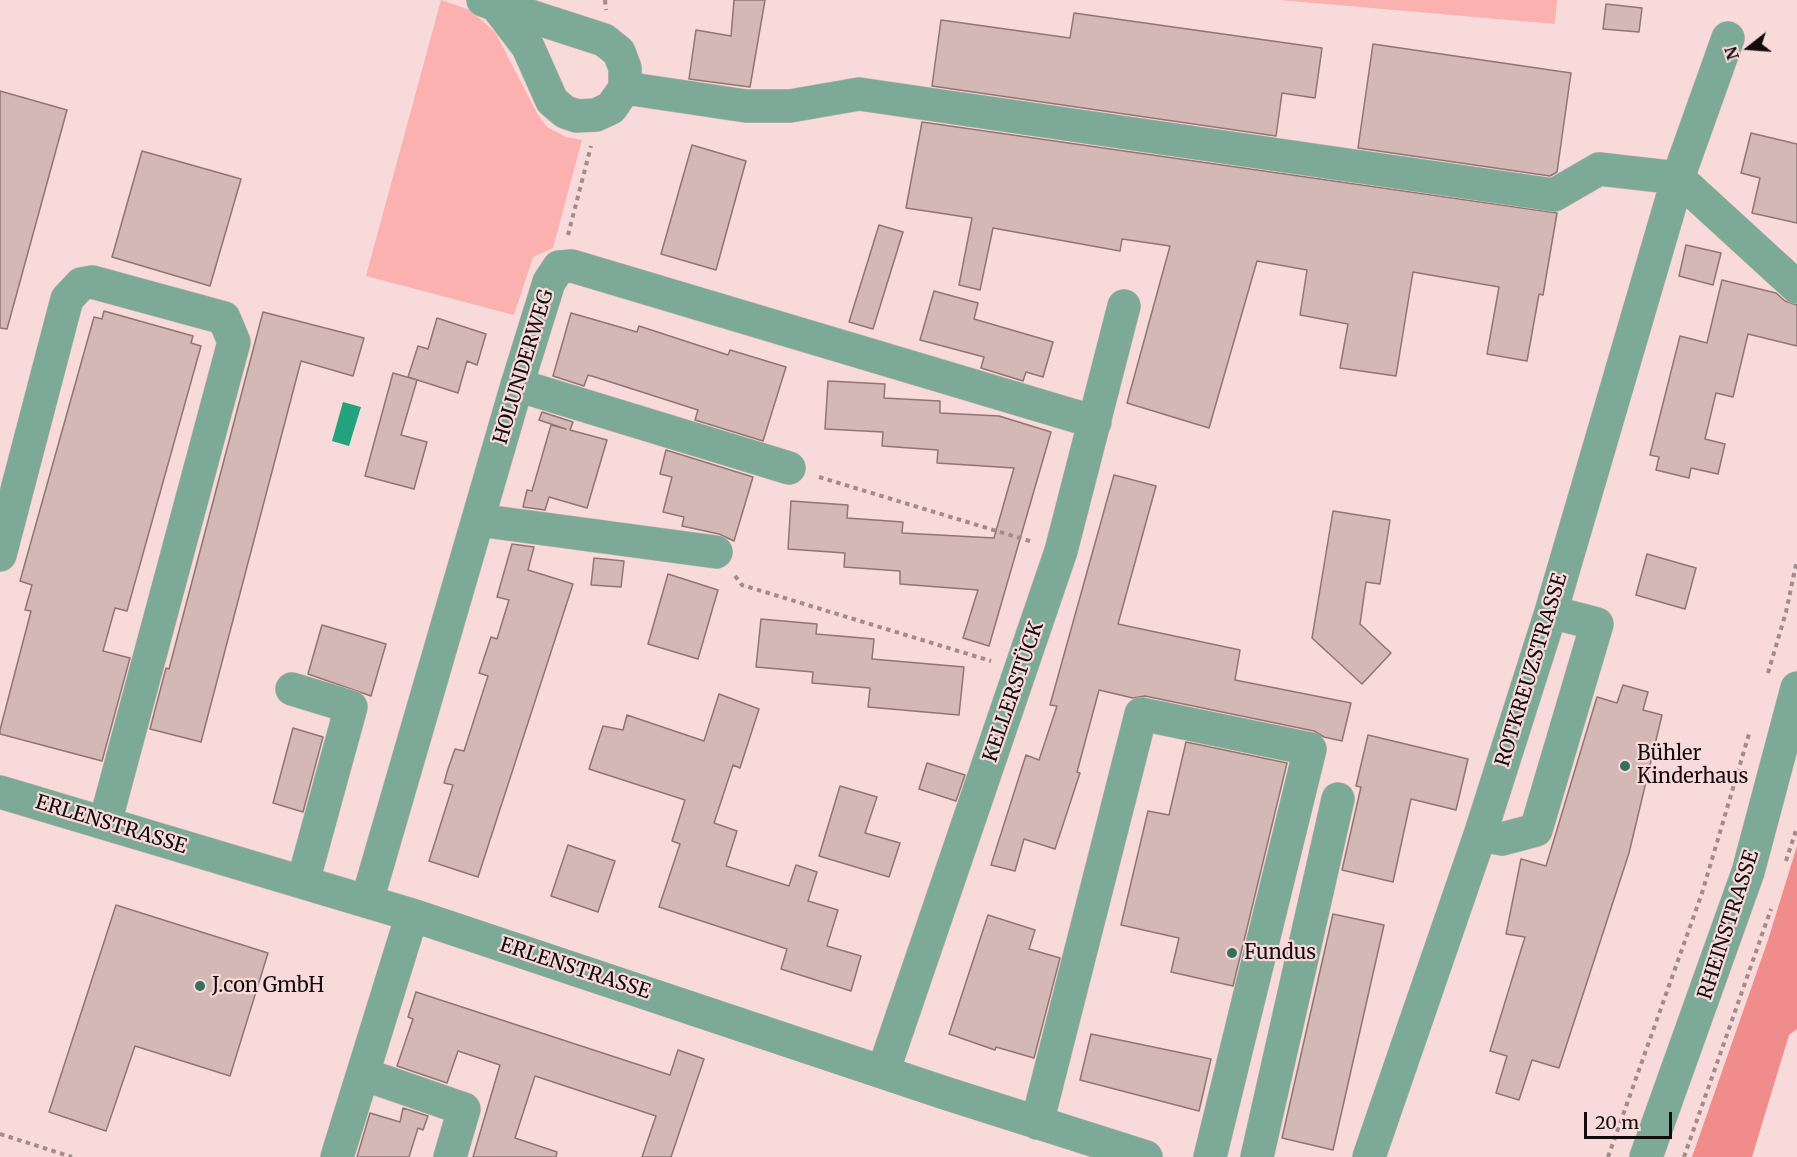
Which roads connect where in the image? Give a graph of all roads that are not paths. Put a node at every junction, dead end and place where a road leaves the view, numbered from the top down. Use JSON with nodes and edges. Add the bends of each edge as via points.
{"nodes":[{"id":1,"x":490,"y":2,"type":"edge"},
{"id":2,"x":1728,"y":38,"type":"dead end"},
{"id":3,"x":625,"y":88,"type":"junction"},
{"id":4,"x":1678,"y":178,"type":"junction"},
{"id":5,"x":1797,"y":287,"type":"edge"},
{"id":6,"x":1124,"y":306,"type":"dead end"},
{"id":7,"x":517,"y":385,"type":"junction"},
{"id":8,"x":1095,"y":422,"type":"junction"},
{"id":9,"x":789,"y":468,"type":"road end"},
{"id":10,"x":478,"y":520,"type":"junction"},
{"id":11,"x":716,"y":552,"type":"road end"},
{"id":12,"x":0,"y":555,"type":"edge"},
{"id":13,"x":1551,"y":612,"type":"junction"},
{"id":14,"x":292,"y":688,"type":"dead end"},
{"id":15,"x":1797,"y":688,"type":"edge"},
{"id":16,"x":0,"y":792,"type":"edge"},
{"id":17,"x":1338,"y":799,"type":"dead end"},
{"id":18,"x":105,"y":823,"type":"junction"},
{"id":19,"x":1480,"y":835,"type":"junction"},
{"id":20,"x":303,"y":882,"type":"junction"},
{"id":21,"x":367,"y":901,"type":"junction"},
{"id":22,"x":412,"y":915,"type":"junction"},
{"id":23,"x":883,"y":1072,"type":"junction"},
{"id":24,"x":363,"y":1074,"type":"junction"},
{"id":25,"x":1037,"y":1124,"type":"junction"},
{"id":26,"x":337,"y":1157,"type":"edge"},
{"id":27,"x":450,"y":1157,"type":"edge"},
{"id":28,"x":1146,"y":1157,"type":"edge"},
{"id":29,"x":1210,"y":1157,"type":"edge"},
{"id":30,"x":1257,"y":1157,"type":"edge"},
{"id":31,"x":1370,"y":1157,"type":"edge"},
{"id":32,"x":1646,"y":1157,"type":"edge"}],
"edges":[{"from":1,"to":3,"type":"street","via":[[604,40],[619,52],[625,68]]},
{"from":1,"to":3,"type":"street","via":[[528,47],[552,101],[565,112],[596,115],[611,108]]},
{"from":2,"to":4,"type":"street","name":"ROTKREUZSTRASSE"},
{"from":3,"to":4,"type":"street","via":[[746,106],[790,106],[859,94],[1554,195],[1599,170]]},
{"from":4,"to":5,"type":"street"},
{"from":4,"to":13,"type":"street","name":"ROTKREUZSTRASSE"},
{"from":6,"to":8,"type":"street","name":"KELLERSTÜCK"},
{"from":7,"to":8,"type":"street","name":"HOLUNDERWEG","via":[[549,282],[559,267],[572,266]]},
{"from":7,"to":9,"type":"street"},
{"from":7,"to":10,"type":"street","name":"HOLUNDERWEG"},
{"from":8,"to":23,"type":"street","name":"KELLERSTÜCK","via":[[1061,551]]},
{"from":10,"to":11,"type":"street"},
{"from":10,"to":21,"type":"street","name":"HOLUNDERWEG"},
{"from":12,"to":18,"type":"street","via":[[67,299],[81,284],[92,282],[224,318],[234,342]]},
{"from":13,"to":19,"type":"street","name":"ROTKREUZSTRASSE"},
{"from":13,"to":19,"type":"street","via":[[1597,624],[1536,830],[1502,839]]},
{"from":14,"to":20,"type":"street","via":[[351,707]]},
{"from":15,"to":32,"type":"street","name":"RHEINSTRASSE","via":[[1748,872]]},
{"from":16,"to":18,"type":"street","name":"ERLENSTRASSE"},
{"from":17,"to":30,"type":"street"},
{"from":18,"to":20,"type":"street","name":"ERLENSTRASSE"},
{"from":19,"to":31,"type":"street","name":"ROTKREUZSTRASSE"},
{"from":20,"to":21,"type":"street","name":"ERLENSTRASSE"},
{"from":21,"to":22,"type":"street","name":"ERLENSTRASSE"},
{"from":22,"to":23,"type":"street","name":"ERLENSTRASSE"},
{"from":22,"to":24,"type":"street"},
{"from":23,"to":25,"type":"street","name":"ERLENSTRASSE"},
{"from":24,"to":26,"type":"street"},
{"from":24,"to":27,"type":"street","via":[[464,1109]]},
{"from":25,"to":28,"type":"street","name":"ERLENSTRASSE"},
{"from":25,"to":29,"type":"street","via":[[1141,714],[1310,749]]}]}
